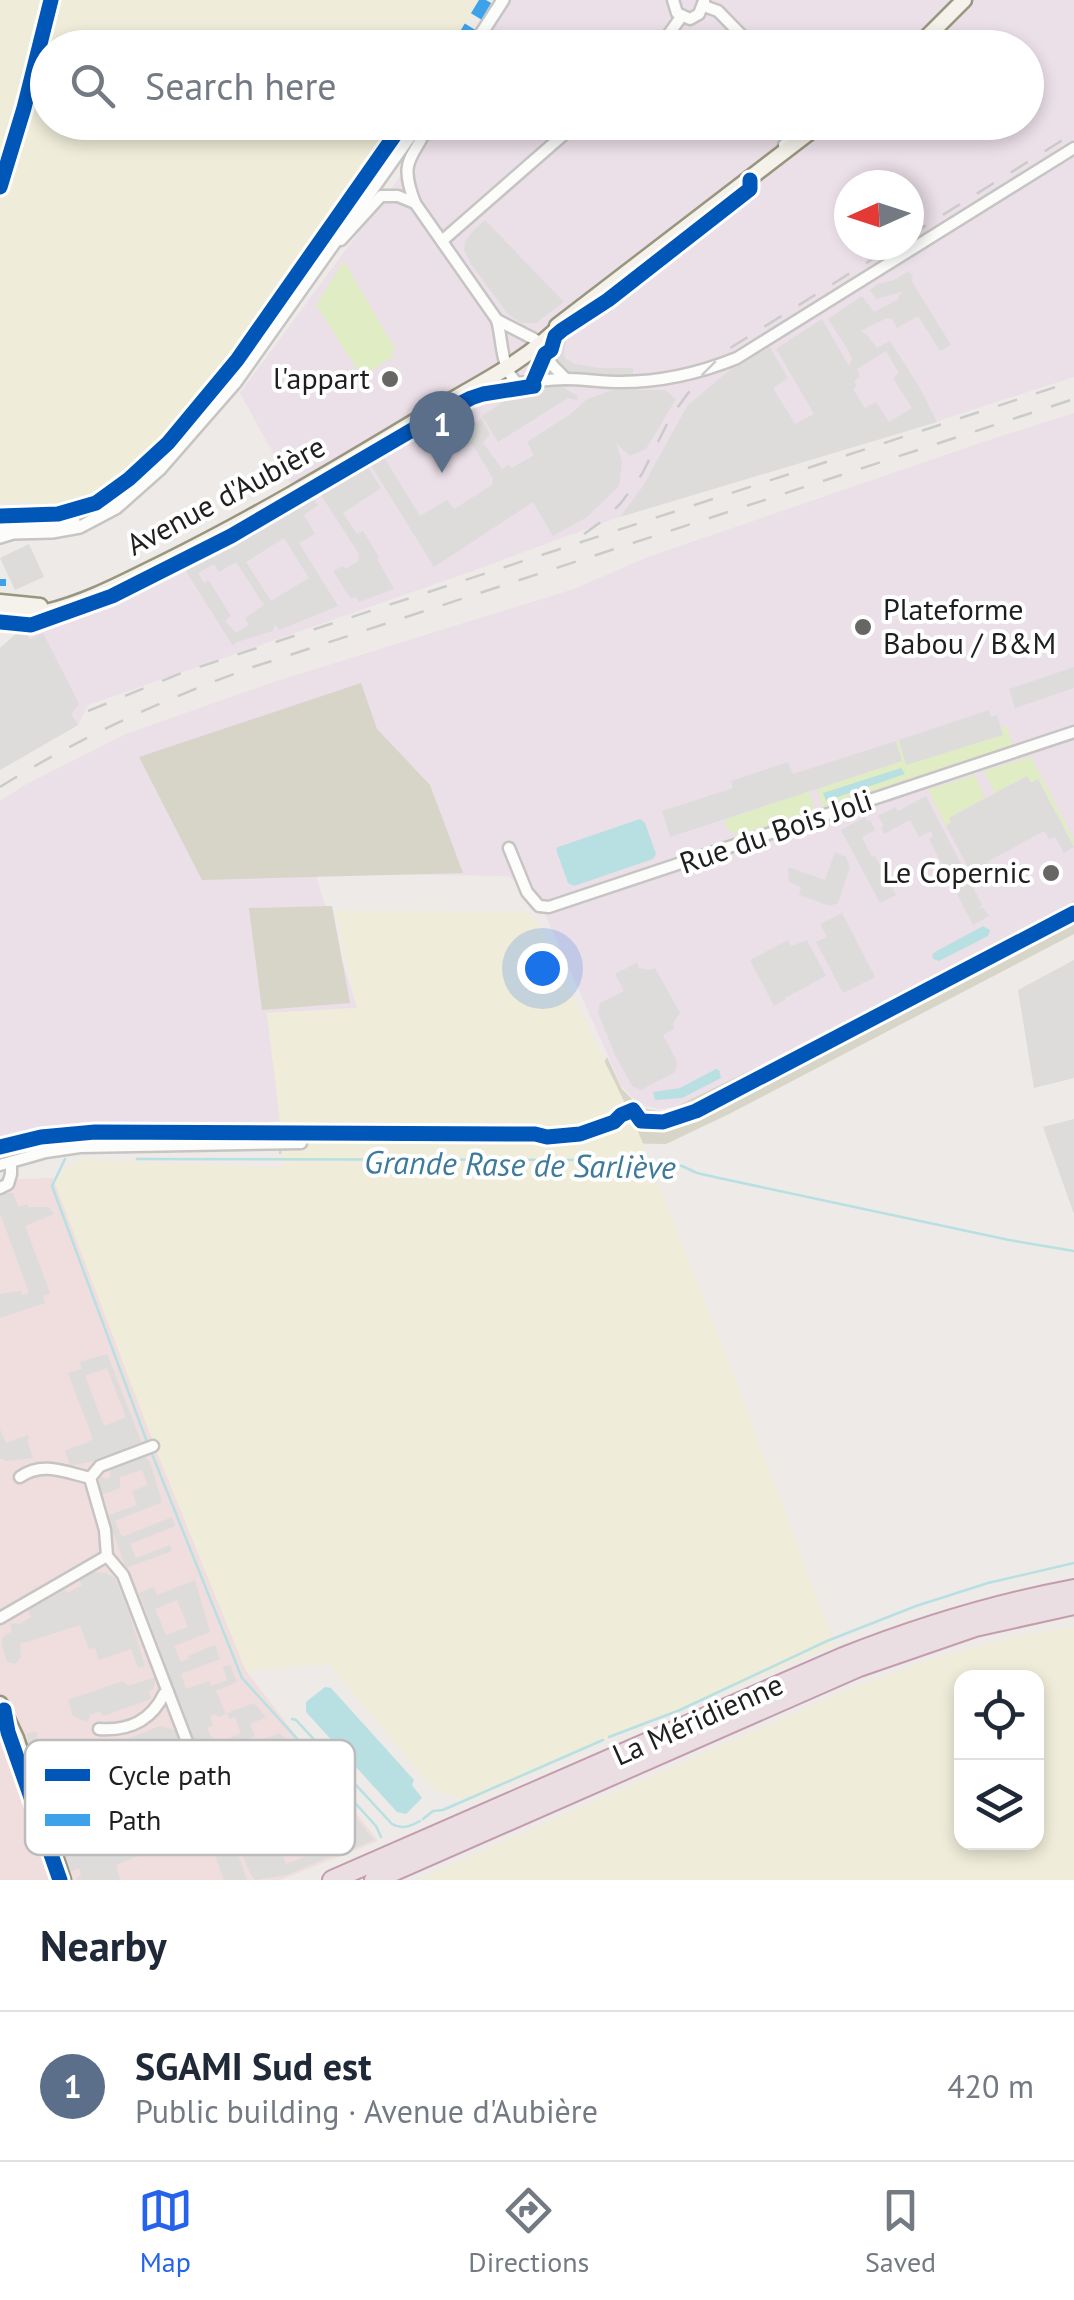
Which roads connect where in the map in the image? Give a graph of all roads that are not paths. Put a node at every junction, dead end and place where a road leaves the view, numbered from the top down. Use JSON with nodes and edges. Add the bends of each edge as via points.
{"nodes":[{"id":1,"x":503,"y":0,"type":"edge"},
{"id":2,"x":673,"y":0,"type":"edge"},
{"id":3,"x":964,"y":0,"type":"edge"},
{"id":4,"x":972,"y":0,"type":"edge"},
{"id":5,"x":704,"y":3,"type":"edge"},
{"id":6,"x":681,"y":17,"type":"junction"},
{"id":7,"x":484,"y":30,"type":"edge"},
{"id":8,"x":672,"y":30,"type":"edge"},
{"id":9,"x":737,"y":30,"type":"edge"},
{"id":10,"x":934,"y":30,"type":"edge"},
{"id":11,"x":943,"y":30,"type":"edge"},
{"id":12,"x":407,"y":140,"type":"edge"},
{"id":13,"x":420,"y":140,"type":"edge"},
{"id":14,"x":557,"y":140,"type":"edge"},
{"id":15,"x":789,"y":140,"type":"edge"},
{"id":16,"x":803,"y":140,"type":"edge"},
{"id":17,"x":1074,"y":148,"type":"edge"},
{"id":18,"x":750,"y":180,"type":"junction"},
{"id":19,"x":414,"y":203,"type":"junction"},
{"id":20,"x":443,"y":240,"type":"junction"},
{"id":21,"x":322,"y":262,"type":"junction"},
{"id":22,"x":498,"y":320,"type":"junction"},
{"id":23,"x":537,"y":342,"type":"junction"},
{"id":24,"x":506,"y":364,"type":"junction"},
{"id":25,"x":566,"y":379,"type":"junction"},
{"id":26,"x":517,"y":383,"type":"junction"},
{"id":27,"x":469,"y":390,"type":"junction"},
{"id":28,"x":93,"y":520,"type":"junction"},
{"id":29,"x":0,"y":527,"type":"edge"},
{"id":30,"x":0,"y":537,"type":"edge"},
{"id":31,"x":0,"y":602,"type":"edge"},
{"id":32,"x":66,"y":606,"type":"junction"},
{"id":33,"x":0,"y":614,"type":"edge"},
{"id":34,"x":1074,"y":732,"type":"edge"},
{"id":35,"x":509,"y":848,"type":"dead end"},
{"id":36,"x":0,"y":1153,"type":"edge"},
{"id":37,"x":9,"y":1162,"type":"edge"},
{"id":38,"x":0,"y":1188,"type":"edge"},
{"id":39,"x":153,"y":1446,"type":"dead end"},
{"id":40,"x":20,"y":1477,"type":"dead end"},
{"id":41,"x":90,"y":1478,"type":"junction"},
{"id":42,"x":107,"y":1556,"type":"junction"},
{"id":43,"x":1074,"y":1578,"type":"edge"},
{"id":44,"x":1074,"y":1588,"type":"edge"},
{"id":45,"x":1021,"y":1598,"type":"junction"},
{"id":46,"x":1074,"y":1605,"type":"edge"},
{"id":47,"x":0,"y":1618,"type":"edge"},
{"id":48,"x":168,"y":1692,"type":"junction"},
{"id":49,"x":0,"y":1704,"type":"edge"},
{"id":50,"x":100,"y":1729,"type":"dead end"},
{"id":51,"x":186,"y":1740,"type":"edge"},
{"id":52,"x":25,"y":1765,"type":"edge"},
{"id":53,"x":56,"y":1855,"type":"edge"},
{"id":54,"x":64,"y":1880,"type":"edge"},
{"id":55,"x":332,"y":1880,"type":"edge"},
{"id":56,"x":374,"y":1880,"type":"edge"}],
"edges":[{"from":1,"to":7,"type":"street"},
{"from":2,"to":6,"type":"street"},
{"from":3,"to":10,"type":"main road"},
{"from":4,"to":11,"type":"main road"},
{"from":5,"to":6,"type":"street","via":[[695,17]]},
{"from":5,"to":9,"type":"street"},
{"from":6,"to":8,"type":"street"},
{"from":12,"to":21,"type":"street"},
{"from":13,"to":19,"type":"street","via":[[408,160]]},
{"from":14,"to":20,"type":"street"},
{"from":15,"to":18,"type":"street","name":"Avenue d'Aubière"},
{"from":16,"to":18,"type":"main road","name":"Avenue d'Aubière"},
{"from":17,"to":25,"type":"street","via":[[737,358],[666,379]]},
{"from":18,"to":23,"type":"main road","name":"Avenue d'Aubière"},
{"from":19,"to":20,"type":"street"},
{"from":19,"to":21,"type":"street","via":[[381,196]]},
{"from":20,"to":22,"type":"street"},
{"from":21,"to":28,"type":"street","via":[[194,432],[137,490]]},
{"from":22,"to":23,"type":"street"},
{"from":22,"to":24,"type":"street"},
{"from":23,"to":24,"type":"main road","name":"Avenue d'Aubière"},
{"from":23,"to":25,"type":"street"},
{"from":24,"to":26,"type":"street"},
{"from":24,"to":27,"type":"main road","name":"Avenue d'Aubière"},
{"from":25,"to":26,"type":"street"},
{"from":26,"to":27,"type":"street"},
{"from":27,"to":32,"type":"main road","name":"Avenue d'Aubière","via":[[200,545]]},
{"from":28,"to":29,"type":"street"},
{"from":28,"to":30,"type":"street"},
{"from":31,"to":32,"type":"main road","name":"Avenue d'Aubière"},
{"from":32,"to":33,"type":"main road","name":"Avenue d'Aubière","via":[[26,616]]},
{"from":34,"to":35,"type":"street","name":"Rue du Bois Joli","via":[[549,907],[526,892]]},
{"from":36,"to":37,"type":"street","via":[[97,1138],[278,1138],[301,1144],[96,1146]]},
{"from":37,"to":38,"type":"street","via":[[8,1184]]},
{"from":39,"to":41,"type":"street","via":[[100,1466]]},
{"from":40,"to":41,"type":"street","via":[[41,1467]]},
{"from":41,"to":42,"type":"street"},
{"from":42,"to":47,"type":"street"},
{"from":42,"to":48,"type":"street","via":[[123,1575]]},
{"from":43,"to":45,"type":"highway"},
{"from":44,"to":45,"type":"highway","name":"La Méridienne"},
{"from":45,"to":55,"type":"highway","name":"La Méridienne","via":[[843,1656]]},
{"from":46,"to":56,"type":"highway","name":"La Méridienne","via":[[975,1627],[859,1667]]},
{"from":48,"to":50,"type":"street","via":[[146,1719]]},
{"from":48,"to":51,"type":"street"},
{"from":49,"to":52,"type":"main road"},
{"from":53,"to":54,"type":"main road"}]}
